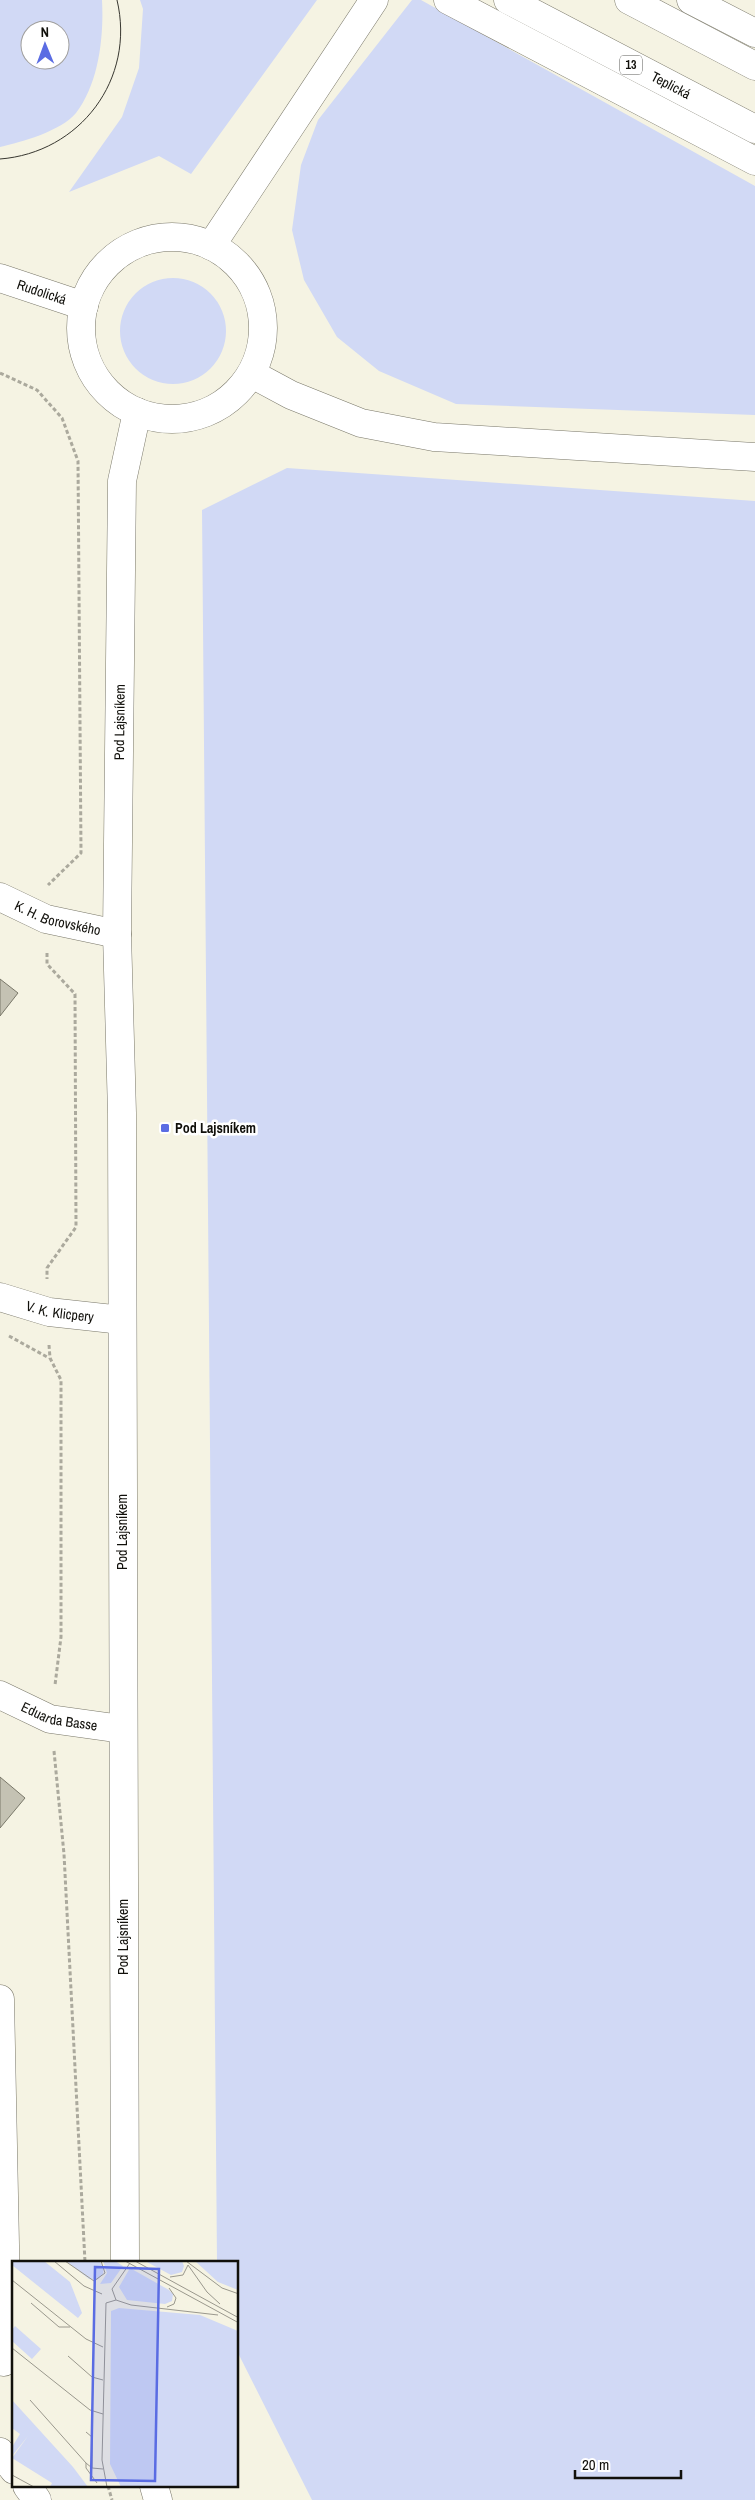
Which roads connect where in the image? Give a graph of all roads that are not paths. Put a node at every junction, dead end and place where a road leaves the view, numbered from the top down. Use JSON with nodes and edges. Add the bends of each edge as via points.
{"nodes":[{"id":1,"x":374,"y":0,"type":"edge"},
{"id":2,"x":448,"y":0,"type":"edge"},
{"id":3,"x":508,"y":0,"type":"edge"},
{"id":4,"x":629,"y":0,"type":"edge"},
{"id":5,"x":691,"y":0,"type":"edge"},
{"id":6,"x":755,"y":34,"type":"edge"},
{"id":7,"x":755,"y":66,"type":"edge"},
{"id":8,"x":755,"y":129,"type":"edge"},
{"id":9,"x":755,"y":161,"type":"edge"},
{"id":10,"x":211,"y":246,"type":"junction"},
{"id":11,"x":0,"y":278,"type":"edge"},
{"id":12,"x":84,"y":306,"type":"junction"},
{"id":13,"x":252,"y":374,"type":"junction"},
{"id":14,"x":137,"y":412,"type":"junction"},
{"id":15,"x":755,"y":457,"type":"edge"},
{"id":16,"x":0,"y":897,"type":"edge"},
{"id":17,"x":117,"y":934,"type":"junction"},
{"id":18,"x":0,"y":1297,"type":"edge"},
{"id":19,"x":122,"y":1320,"type":"junction"},
{"id":20,"x":0,"y":1695,"type":"edge"},
{"id":21,"x":122,"y":1729,"type":"junction"},
{"id":22,"x":0,"y":1999,"type":"edge"},
{"id":23,"x":125,"y":2261,"type":"edge"},
{"id":24,"x":6,"y":2362,"type":"edge"},
{"id":25,"x":0,"y":2452,"type":"edge"},
{"id":26,"x":12,"y":2467,"type":"edge"},
{"id":27,"x":28,"y":2488,"type":"edge"},
{"id":28,"x":37,"y":2500,"type":"edge"}],
"edges":[{"from":1,"to":10,"type":"main road"},
{"from":2,"to":9,"type":"main road"},
{"from":3,"to":8,"type":"main road","name":"Teplická","number":"13"},
{"from":4,"to":7,"type":"main road"},
{"from":5,"to":6,"type":"main road"},
{"from":10,"to":12,"type":"main road","via":[[185,238],[159,238],[133,246],[111,261],[94,281]]},
{"from":10,"to":13,"type":"main road","via":[[236,262],[254,287],[259,301],[263,316],[262,346]]},
{"from":11,"to":12,"type":"main road","name":"Rudolická"},
{"from":12,"to":14,"type":"main road","via":[[81,332],[86,357],[97,380],[115,400]]},
{"from":13,"to":14,"type":"main road","via":[[236,394],[214,410],[189,418],[163,419]]},
{"from":13,"to":15,"type":"main road","via":[[291,395],[361,423],[401,432],[434,437]]},
{"from":14,"to":17,"type":"main road","name":"Pod Lajsníkem","via":[[122,481]]},
{"from":16,"to":17,"type":"main road","name":"K. H. Borovského","via":[[46,919]]},
{"from":17,"to":19,"type":"main road","name":"Pod Lajsníkem","via":[[122,1113]]},
{"from":18,"to":19,"type":"main road","name":"V. K. Klicpery","via":[[48,1312]]},
{"from":19,"to":21,"type":"main road","name":"Pod Lajsníkem"},
{"from":20,"to":21,"type":"main road","name":"Eduarda Basse","via":[[50,1719]]},
{"from":21,"to":23,"type":"main road","name":"Pod Lajsníkem"},
{"from":22,"to":24,"type":"main road"},
{"from":25,"to":26,"type":"main road"},
{"from":27,"to":28,"type":"main road"}]}
